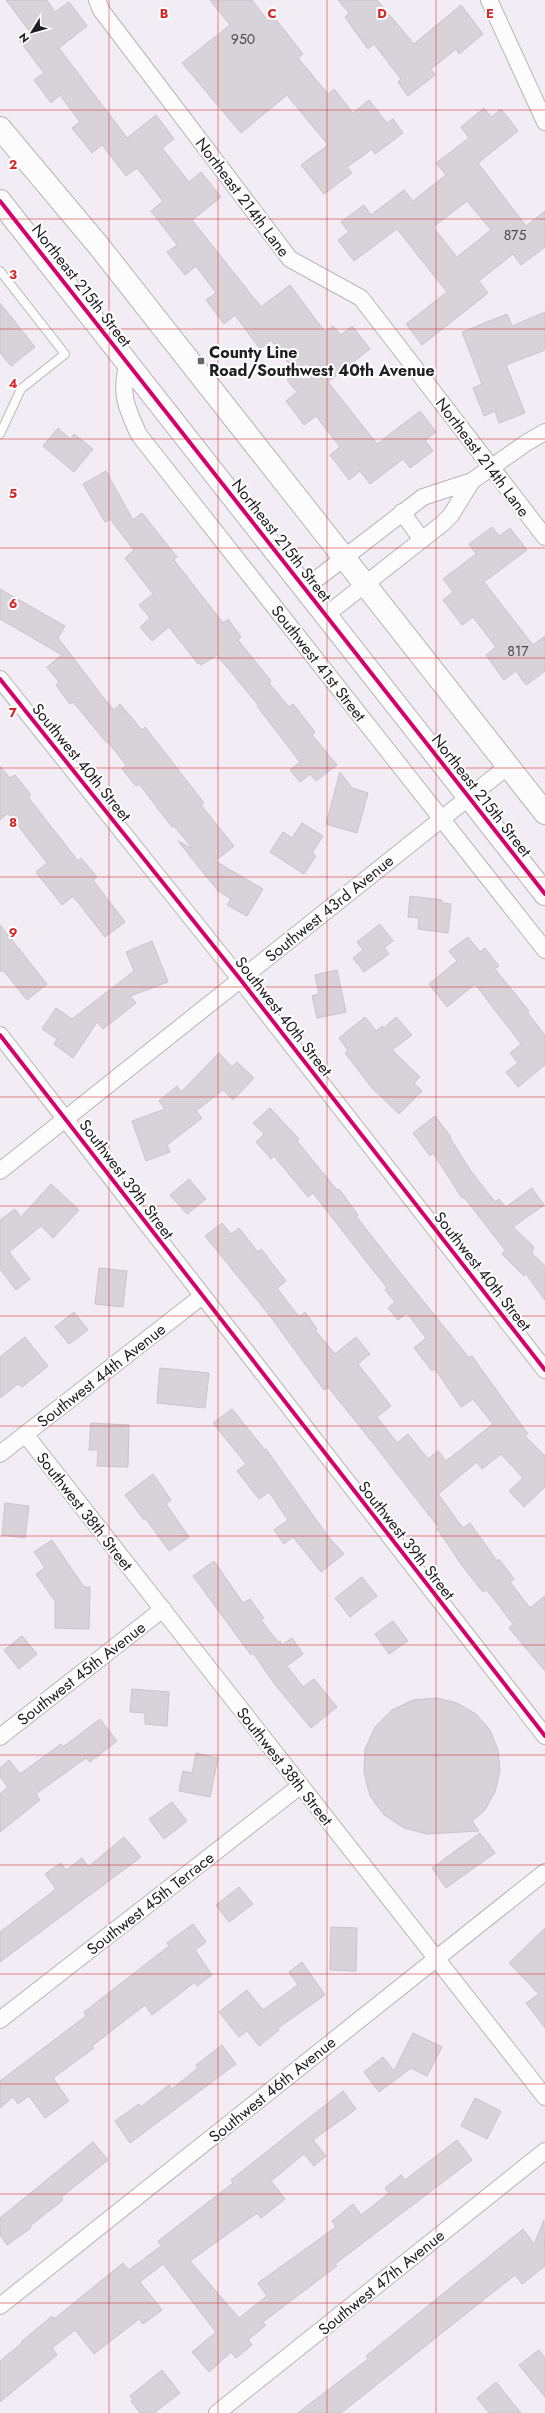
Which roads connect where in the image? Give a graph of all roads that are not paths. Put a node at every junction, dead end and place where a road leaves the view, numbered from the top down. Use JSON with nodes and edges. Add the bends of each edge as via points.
{"nodes":[{"id":1,"x":97,"y":0,"type":"edge"},
{"id":2,"x":489,"y":0,"type":"edge"},
{"id":3,"x":545,"y":122,"type":"edge"},
{"id":4,"x":0,"y":128,"type":"edge"},
{"id":5,"x":1,"y":205,"type":"edge"},
{"id":6,"x":0,"y":270,"type":"edge"},
{"id":7,"x":128,"y":363,"type":"junction"},
{"id":8,"x":545,"y":432,"type":"edge"},
{"id":9,"x":0,"y":434,"type":"edge"},
{"id":10,"x":491,"y":467,"type":"junction"},
{"id":11,"x":472,"y":481,"type":"junction"},
{"id":12,"x":402,"y":512,"type":"junction"},
{"id":13,"x":545,"y":537,"type":"edge"},
{"id":14,"x":422,"y":540,"type":"junction"},
{"id":15,"x":345,"y":557,"type":"junction"},
{"id":16,"x":366,"y":584,"type":"junction"},
{"id":17,"x":305,"y":588,"type":"junction"},
{"id":18,"x":326,"y":615,"type":"junction"},
{"id":19,"x":0,"y":679,"type":"edge"},
{"id":20,"x":508,"y":766,"type":"junction"},
{"id":21,"x":469,"y":797,"type":"junction"},
{"id":22,"x":545,"y":813,"type":"edge"},
{"id":23,"x":442,"y":819,"type":"junction"},
{"id":24,"x":545,"y":894,"type":"edge"},
{"id":25,"x":545,"y":950,"type":"edge"},
{"id":26,"x":240,"y":979,"type":"junction"},
{"id":27,"x":0,"y":1035,"type":"edge"},
{"id":28,"x":66,"y":1118,"type":"junction"},
{"id":29,"x":0,"y":1171,"type":"edge"},
{"id":30,"x":201,"y":1297,"type":"junction"},
{"id":31,"x":545,"y":1370,"type":"edge"},
{"id":32,"x":25,"y":1434,"type":"junction"},
{"id":33,"x":0,"y":1454,"type":"edge"},
{"id":34,"x":163,"y":1609,"type":"junction"},
{"id":35,"x":545,"y":1736,"type":"edge"},
{"id":36,"x":0,"y":1737,"type":"edge"},
{"id":37,"x":300,"y":1786,"type":"junction"},
{"id":38,"x":545,"y":1872,"type":"edge"},
{"id":39,"x":436,"y":1958,"type":"junction"},
{"id":40,"x":0,"y":2020,"type":"edge"},
{"id":41,"x":545,"y":2097,"type":"edge"},
{"id":42,"x":545,"y":2151,"type":"edge"},
{"id":43,"x":0,"y":2306,"type":"edge"},
{"id":44,"x":217,"y":2413,"type":"edge"}],
"edges":[{"from":1,"to":10,"type":"street","name":"Northeast 214th Lane","via":[[101,10],[290,259],[361,298]]},
{"from":2,"to":3,"type":"street"},
{"from":4,"to":15,"type":"street","via":[[103,251]]},
{"from":5,"to":7,"type":"street","name":"Northeast 215th Street"},
{"from":6,"to":9,"type":"lane","via":[[65,354],[22,389]]},
{"from":7,"to":17,"type":"street","name":"Northeast 215th Street"},
{"from":7,"to":23,"type":"street","name":"Southwest 41st Street","via":[[125,374],[125,404],[139,435]]},
{"from":8,"to":10,"type":"street"},
{"from":10,"to":11,"type":"street"},
{"from":10,"to":13,"type":"street","name":"Northeast 214th Lane"},
{"from":11,"to":12,"type":"street","via":[[423,497]]},
{"from":11,"to":14,"type":"street","via":[[451,515]]},
{"from":12,"to":14,"type":"street"},
{"from":12,"to":15,"type":"street"},
{"from":14,"to":16,"type":"street"},
{"from":15,"to":16,"type":"street"},
{"from":15,"to":17,"type":"street"},
{"from":16,"to":18,"type":"street"},
{"from":16,"to":20,"type":"street"},
{"from":17,"to":18,"type":"street","name":"Northeast 215th Street"},
{"from":18,"to":21,"type":"street","name":"Northeast 215th Street"},
{"from":19,"to":26,"type":"street","name":"Southwest 40th Street"},
{"from":20,"to":21,"type":"street","name":"Southwest 43rd Avenue"},
{"from":20,"to":22,"type":"street"},
{"from":21,"to":23,"type":"street","name":"Southwest 43rd Avenue"},
{"from":21,"to":24,"type":"street","name":"Northeast 215th Street"},
{"from":23,"to":25,"type":"street","name":"Southwest 41st Street"},
{"from":23,"to":26,"type":"street","name":"Southwest 43rd Avenue"},
{"from":26,"to":28,"type":"street","name":"Southwest 43rd Avenue"},
{"from":26,"to":31,"type":"street","name":"Southwest 40th Street"},
{"from":27,"to":28,"type":"street","name":"Southwest 39th Street"},
{"from":28,"to":29,"type":"street","name":"Southwest 43rd Avenue"},
{"from":28,"to":30,"type":"street","name":"Southwest 39th Street"},
{"from":30,"to":32,"type":"street","name":"Southwest 44th Avenue"},
{"from":30,"to":35,"type":"street","name":"Southwest 39th Street"},
{"from":32,"to":33,"type":"street","name":"Southwest 44th Avenue"},
{"from":32,"to":34,"type":"street","name":"Southwest 38th Street"},
{"from":34,"to":36,"type":"street","name":"Southwest 45th Avenue"},
{"from":34,"to":37,"type":"street","name":"Southwest 38th Street"},
{"from":37,"to":39,"type":"street","name":"Southwest 38th Street"},
{"from":37,"to":40,"type":"street","name":"Southwest 45th Terrace"},
{"from":38,"to":39,"type":"street","name":"Southwest 46th Avenue"},
{"from":39,"to":41,"type":"street","name":"Southwest 38th Street"},
{"from":39,"to":43,"type":"street","name":"Southwest 46th Avenue"},
{"from":42,"to":44,"type":"street","name":"Southwest 47th Avenue"}]}
